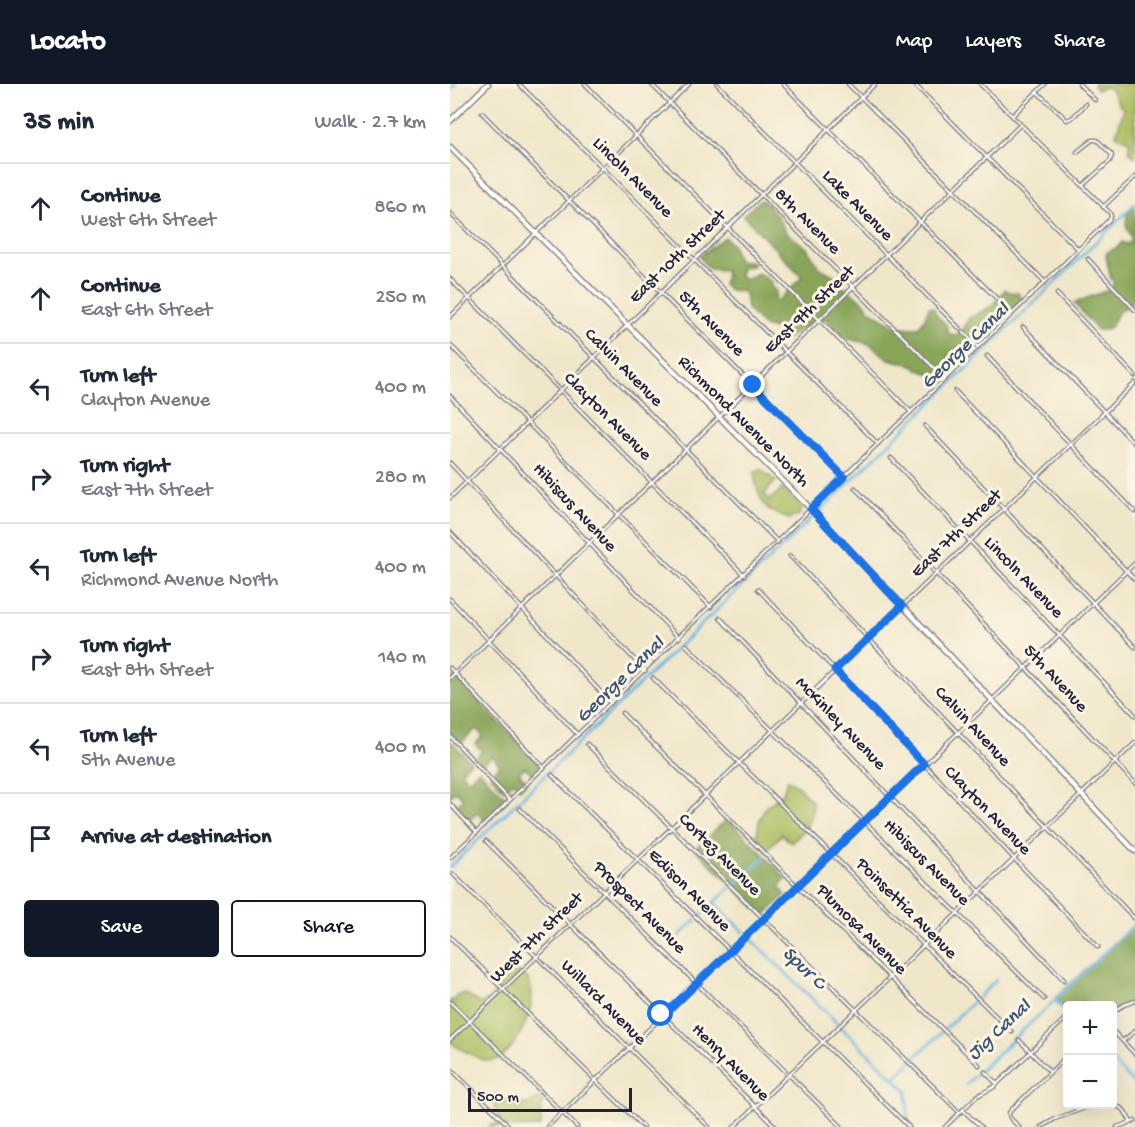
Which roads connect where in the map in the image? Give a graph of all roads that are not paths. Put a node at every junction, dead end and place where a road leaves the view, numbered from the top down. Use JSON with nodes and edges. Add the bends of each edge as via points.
{"nodes":[{"id":1,"x":488,"y":84,"type":"edge"},
{"id":2,"x":519,"y":84,"type":"edge"},
{"id":3,"x":585,"y":84,"type":"edge"},
{"id":4,"x":651,"y":84,"type":"edge"},
{"id":5,"x":689,"y":84,"type":"edge"},
{"id":6,"x":717,"y":84,"type":"edge"},
{"id":7,"x":783,"y":84,"type":"edge"},
{"id":8,"x":848,"y":84,"type":"edge"},
{"id":9,"x":875,"y":84,"type":"edge"},
{"id":10,"x":914,"y":84,"type":"edge"},
{"id":11,"x":980,"y":84,"type":"edge"},
{"id":12,"x":1045,"y":84,"type":"edge"},
{"id":13,"x":1079,"y":84,"type":"edge"},
{"id":14,"x":1037,"y":92,"type":"junction"},
{"id":15,"x":862,"y":97,"type":"junction"},
{"id":16,"x":1095,"y":100,"type":"dead end"},
{"id":17,"x":670,"y":103,"type":"junction"},
{"id":18,"x":1086,"y":104,"type":"dead end"},
{"id":19,"x":482,"y":113,"type":"dead end"},
{"id":20,"x":1012,"y":116,"type":"junction"},
{"id":21,"x":450,"y":121,"type":"edge"},
{"id":22,"x":1020,"y":124,"type":"junction"},
{"id":23,"x":828,"y":130,"type":"junction"},
{"id":24,"x":636,"y":135,"type":"junction"},
{"id":25,"x":450,"y":147,"type":"edge"},
{"id":26,"x":1077,"y":152,"type":"dead end"},
{"id":27,"x":987,"y":157,"type":"junction"},
{"id":28,"x":795,"y":162,"type":"junction"},
{"id":29,"x":603,"y":168,"type":"junction"},
{"id":30,"x":1135,"y":177,"type":"edge"},
{"id":31,"x":1082,"y":186,"type":"junction"},
{"id":32,"x":953,"y":189,"type":"junction"},
{"id":33,"x":761,"y":195,"type":"junction"},
{"id":34,"x":569,"y":200,"type":"junction"},
{"id":35,"x":1103,"y":207,"type":"junction"},
{"id":36,"x":450,"y":213,"type":"edge"},
{"id":37,"x":920,"y":222,"type":"junction"},
{"id":38,"x":728,"y":227,"type":"junction"},
{"id":39,"x":536,"y":233,"type":"junction"},
{"id":40,"x":1078,"y":249,"type":"junction"},
{"id":41,"x":886,"y":255,"type":"junction"},
{"id":42,"x":1088,"y":259,"type":"dead end"},
{"id":43,"x":694,"y":260,"type":"junction"},
{"id":44,"x":502,"y":266,"type":"junction"},
{"id":45,"x":450,"y":279,"type":"edge"},
{"id":46,"x":1045,"y":282,"type":"junction"},
{"id":47,"x":853,"y":287,"type":"junction"},
{"id":48,"x":661,"y":293,"type":"junction"},
{"id":49,"x":1057,"y":294,"type":"dead end"},
{"id":50,"x":469,"y":298,"type":"junction"},
{"id":51,"x":1135,"y":310,"type":"edge"},
{"id":52,"x":1012,"y":314,"type":"junction"},
{"id":53,"x":450,"y":317,"type":"edge"},
{"id":54,"x":820,"y":320,"type":"junction"},
{"id":55,"x":627,"y":325,"type":"junction"},
{"id":56,"x":1023,"y":327,"type":"dead end"},
{"id":57,"x":450,"y":345,"type":"edge"},
{"id":58,"x":978,"y":347,"type":"junction"},
{"id":59,"x":786,"y":352,"type":"junction"},
{"id":60,"x":987,"y":356,"type":"dead end"},
{"id":61,"x":594,"y":358,"type":"junction"},
{"id":62,"x":1135,"y":376,"type":"edge"},
{"id":63,"x":945,"y":379,"type":"junction"},
{"id":64,"x":1135,"y":383,"type":"edge"},
{"id":65,"x":753,"y":385,"type":"junction"},
{"id":66,"x":561,"y":390,"type":"junction"},
{"id":67,"x":955,"y":390,"type":"dead end"},
{"id":68,"x":450,"y":396,"type":"edge"},
{"id":69,"x":911,"y":412,"type":"junction"},
{"id":70,"x":1105,"y":412,"type":"junction"},
{"id":71,"x":719,"y":417,"type":"junction"},
{"id":72,"x":527,"y":423,"type":"junction"},
{"id":73,"x":925,"y":426,"type":"dead end"},
{"id":74,"x":878,"y":444,"type":"junction"},
{"id":75,"x":1071,"y":444,"type":"junction"},
{"id":76,"x":1135,"y":444,"type":"edge"},
{"id":77,"x":500,"y":449,"type":"junction"},
{"id":78,"x":686,"y":450,"type":"junction"},
{"id":79,"x":891,"y":458,"type":"dead end"},
{"id":80,"x":450,"y":464,"type":"edge"},
{"id":81,"x":844,"y":477,"type":"junction"},
{"id":82,"x":1037,"y":477,"type":"junction"},
{"id":83,"x":467,"y":481,"type":"junction"},
{"id":84,"x":652,"y":483,"type":"junction"},
{"id":85,"x":855,"y":488,"type":"dead end"},
{"id":86,"x":450,"y":498,"type":"edge"},
{"id":87,"x":811,"y":509,"type":"junction"},
{"id":88,"x":1003,"y":509,"type":"junction"},
{"id":89,"x":1135,"y":512,"type":"edge"},
{"id":90,"x":619,"y":515,"type":"junction"},
{"id":91,"x":450,"y":532,"type":"edge"},
{"id":92,"x":969,"y":541,"type":"junction"},
{"id":93,"x":777,"y":542,"type":"junction"},
{"id":94,"x":590,"y":544,"type":"junction"},
{"id":95,"x":790,"y":556,"type":"dead end"},
{"id":96,"x":1135,"y":563,"type":"edge"},
{"id":97,"x":1127,"y":571,"type":"junction"},
{"id":98,"x":936,"y":573,"type":"junction"},
{"id":99,"x":744,"y":575,"type":"junction"},
{"id":100,"x":556,"y":576,"type":"junction"},
{"id":101,"x":1135,"y":580,"type":"edge"},
{"id":102,"x":758,"y":589,"type":"dead end"},
{"id":103,"x":450,"y":599,"type":"edge"},
{"id":104,"x":1093,"y":603,"type":"junction"},
{"id":105,"x":902,"y":606,"type":"junction"},
{"id":106,"x":711,"y":607,"type":"junction"},
{"id":107,"x":522,"y":609,"type":"junction"},
{"id":108,"x":720,"y":618,"type":"dead end"},
{"id":109,"x":1059,"y":635,"type":"junction"},
{"id":110,"x":679,"y":638,"type":"junction"},
{"id":111,"x":868,"y":638,"type":"junction"},
{"id":112,"x":489,"y":641,"type":"junction"},
{"id":113,"x":686,"y":645,"type":"dead end"},
{"id":114,"x":1135,"y":647,"type":"edge"},
{"id":115,"x":450,"y":668,"type":"edge"},
{"id":116,"x":1026,"y":668,"type":"junction"},
{"id":117,"x":835,"y":670,"type":"junction"},
{"id":118,"x":645,"y":671,"type":"junction"},
{"id":119,"x":455,"y":673,"type":"junction"},
{"id":120,"x":450,"y":678,"type":"edge"},
{"id":121,"x":654,"y":678,"type":"dead end"},
{"id":122,"x":992,"y":700,"type":"junction"},
{"id":123,"x":801,"y":702,"type":"junction"},
{"id":124,"x":612,"y":703,"type":"junction"},
{"id":125,"x":622,"y":712,"type":"dead end"},
{"id":126,"x":1135,"y":715,"type":"edge"},
{"id":127,"x":772,"y":730,"type":"junction"},
{"id":128,"x":958,"y":732,"type":"junction"},
{"id":129,"x":578,"y":735,"type":"junction"},
{"id":130,"x":450,"y":736,"type":"edge"},
{"id":131,"x":1135,"y":743,"type":"edge"},
{"id":132,"x":587,"y":744,"type":"dead end"},
{"id":133,"x":738,"y":762,"type":"junction"},
{"id":134,"x":1115,"y":762,"type":"junction"},
{"id":135,"x":924,"y":764,"type":"junction"},
{"id":136,"x":544,"y":768,"type":"junction"},
{"id":137,"x":552,"y":775,"type":"dead end"},
{"id":138,"x":1135,"y":783,"type":"edge"},
{"id":139,"x":1081,"y":794,"type":"junction"},
{"id":140,"x":704,"y":795,"type":"junction"},
{"id":141,"x":890,"y":796,"type":"junction"},
{"id":142,"x":510,"y":800,"type":"junction"},
{"id":143,"x":450,"y":804,"type":"edge"},
{"id":144,"x":520,"y":809,"type":"dead end"},
{"id":145,"x":864,"y":821,"type":"junction"},
{"id":146,"x":1047,"y":826,"type":"junction"},
{"id":147,"x":671,"y":827,"type":"junction"},
{"id":148,"x":477,"y":832,"type":"junction"},
{"id":149,"x":486,"y":841,"type":"dead end"},
{"id":150,"x":1135,"y":851,"type":"edge"},
{"id":151,"x":831,"y":854,"type":"junction"},
{"id":152,"x":450,"y":858,"type":"edge"},
{"id":153,"x":1014,"y":858,"type":"junction"},
{"id":154,"x":637,"y":859,"type":"junction"},
{"id":155,"x":453,"y":874,"type":"dead end"},
{"id":156,"x":797,"y":886,"type":"junction"},
{"id":157,"x":980,"y":891,"type":"junction"},
{"id":158,"x":604,"y":892,"type":"junction"},
{"id":159,"x":957,"y":912,"type":"junction"},
{"id":160,"x":764,"y":918,"type":"junction"},
{"id":161,"x":1134,"y":918,"type":"edge"},
{"id":162,"x":570,"y":924,"type":"junction"},
{"id":163,"x":450,"y":937,"type":"edge"},
{"id":164,"x":923,"y":945,"type":"junction"},
{"id":165,"x":1098,"y":947,"type":"dead end"},
{"id":166,"x":730,"y":951,"type":"junction"},
{"id":167,"x":537,"y":956,"type":"junction"},
{"id":168,"x":890,"y":977,"type":"junction"},
{"id":169,"x":1064,"y":980,"type":"dead end"},
{"id":170,"x":696,"y":983,"type":"junction"},
{"id":171,"x":503,"y":989,"type":"junction"},
{"id":172,"x":1044,"y":999,"type":"dead end"},
{"id":173,"x":1135,"y":1001,"type":"edge"},
{"id":174,"x":450,"y":1002,"type":"edge"},
{"id":175,"x":1117,"y":1009,"type":"edge"},
{"id":176,"x":856,"y":1010,"type":"junction"},
{"id":177,"x":663,"y":1016,"type":"junction"},
{"id":178,"x":1063,"y":1020,"type":"edge"},
{"id":179,"x":469,"y":1021,"type":"junction"},
{"id":180,"x":1135,"y":1031,"type":"edge"},
{"id":181,"x":1012,"y":1032,"type":"dead end"},
{"id":182,"x":1117,"y":1034,"type":"edge"},
{"id":183,"x":450,"y":1040,"type":"edge"},
{"id":184,"x":1019,"y":1040,"type":"dead end"},
{"id":185,"x":1123,"y":1041,"type":"junction"},
{"id":186,"x":823,"y":1042,"type":"junction"},
{"id":187,"x":629,"y":1048,"type":"junction"},
{"id":188,"x":1031,"y":1052,"type":"junction"},
{"id":189,"x":1135,"y":1054,"type":"edge"},
{"id":190,"x":1063,"y":1060,"type":"edge"},
{"id":191,"x":979,"y":1065,"type":"dead end"},
{"id":192,"x":450,"y":1068,"type":"edge"},
{"id":193,"x":986,"y":1072,"type":"dead end"},
{"id":194,"x":1050,"y":1072,"type":"junction"},
{"id":195,"x":789,"y":1075,"type":"junction"},
{"id":196,"x":596,"y":1080,"type":"junction"},
{"id":197,"x":997,"y":1084,"type":"junction"},
{"id":198,"x":1117,"y":1106,"type":"edge"},
{"id":199,"x":755,"y":1107,"type":"junction"},
{"id":200,"x":1082,"y":1109,"type":"edge"},
{"id":201,"x":962,"y":1111,"type":"junction"},
{"id":202,"x":562,"y":1113,"type":"junction"},
{"id":203,"x":1135,"y":1121,"type":"edge"},
{"id":204,"x":1131,"y":1122,"type":"junction"},
{"id":205,"x":1120,"y":1126,"type":"edge"},
{"id":206,"x":510,"y":1127,"type":"edge"},
{"id":207,"x":547,"y":1127,"type":"edge"},
{"id":208,"x":576,"y":1127,"type":"edge"},
{"id":209,"x":643,"y":1127,"type":"edge"},
{"id":210,"x":709,"y":1127,"type":"edge"},
{"id":211,"x":735,"y":1127,"type":"edge"},
{"id":212,"x":776,"y":1127,"type":"edge"},
{"id":213,"x":842,"y":1127,"type":"edge"},
{"id":214,"x":909,"y":1127,"type":"edge"},
{"id":215,"x":945,"y":1127,"type":"edge"},
{"id":216,"x":981,"y":1127,"type":"edge"},
{"id":217,"x":1019,"y":1127,"type":"edge"},
{"id":218,"x":1041,"y":1127,"type":"edge"}],
"edges":[{"from":1,"to":21,"type":"street"},
{"from":2,"to":29,"type":"street","name":"Lincoln Avenue"},
{"from":3,"to":24,"type":"street"},
{"from":4,"to":17,"type":"street","name":"8th Avenue"},
{"from":5,"to":17,"type":"street"},
{"from":6,"to":28,"type":"street","name":"Lake Avenue"},
{"from":7,"to":23,"type":"street"},
{"from":8,"to":15,"type":"street"},
{"from":9,"to":15,"type":"street","name":"East 10th Street"},
{"from":10,"to":27,"type":"street"},
{"from":11,"to":20,"type":"street"},
{"from":12,"to":14,"type":"street"},
{"from":13,"to":16,"type":"street"},
{"from":14,"to":18,"type":"street","via":[[1066,120]]},
{"from":14,"to":20,"type":"street"},
{"from":15,"to":23,"type":"street","name":"East 10th Street"},
{"from":15,"to":32,"type":"street"},
{"from":17,"to":24,"type":"street"},
{"from":17,"to":33,"type":"street","name":"8th Avenue"},
{"from":19,"to":34,"type":"street","name":"5th Avenue"},
{"from":20,"to":22,"type":"street"},
{"from":22,"to":27,"type":"street","name":"East 9th Street"},
{"from":22,"to":31,"type":"street"},
{"from":23,"to":28,"type":"street","name":"East 10th Street"},
{"from":23,"to":37,"type":"street"},
{"from":24,"to":29,"type":"street"},
{"from":24,"to":38,"type":"street"},
{"from":25,"to":39,"type":"street","name":"Richmond Avenue North"},
{"from":26,"to":31,"type":"street","via":[[1097,140],[1112,155]]},
{"from":27,"to":32,"type":"street","name":"East 9th Street"},
{"from":27,"to":40,"type":"street"},
{"from":28,"to":33,"type":"street","name":"East 10th Street"},
{"from":28,"to":41,"type":"street","name":"Lake Avenue"},
{"from":29,"to":34,"type":"street"},
{"from":29,"to":43,"type":"street","name":"Lincoln Avenue"},
{"from":30,"to":35,"type":"street"},
{"from":31,"to":35,"type":"street"},
{"from":32,"to":37,"type":"street","name":"East 9th Street"},
{"from":32,"to":46,"type":"street"},
{"from":33,"to":38,"type":"street","name":"East 10th Street"},
{"from":33,"to":47,"type":"street","name":"8th Avenue"},
{"from":34,"to":39,"type":"street"},
{"from":34,"to":48,"type":"street","name":"5th Avenue"},
{"from":35,"to":40,"type":"street","via":[[1111,216]]},
{"from":36,"to":44,"type":"street","name":"Calvin Avenue"},
{"from":37,"to":41,"type":"street","name":"East 9th Street"},
{"from":37,"to":52,"type":"street"},
{"from":38,"to":43,"type":"street","name":"East 10th Street"},
{"from":38,"to":54,"type":"street"},
{"from":39,"to":44,"type":"street"},
{"from":39,"to":55,"type":"street","name":"Richmond Avenue North"},
{"from":40,"to":46,"type":"street"},
{"from":41,"to":47,"type":"street","name":"East 9th Street"},
{"from":41,"to":58,"type":"street","name":"Lake Avenue"},
{"from":42,"to":51,"type":"street"},
{"from":43,"to":48,"type":"street","name":"East 10th Street"},
{"from":43,"to":59,"type":"street","name":"Lincoln Avenue"},
{"from":44,"to":50,"type":"street"},
{"from":44,"to":61,"type":"street","name":"Calvin Avenue"},
{"from":45,"to":50,"type":"street","name":"Clayton Avenue"},
{"from":46,"to":52,"type":"street"},
{"from":47,"to":54,"type":"street","name":"East 9th Street"},
{"from":47,"to":63,"type":"street","name":"8th Avenue"},
{"from":48,"to":55,"type":"street","name":"East 10th Street"},
{"from":48,"to":65,"type":"street","name":"5th Avenue"},
{"from":49,"to":62,"type":"street"},
{"from":50,"to":53,"type":"street"},
{"from":50,"to":66,"type":"street","name":"Clayton Avenue"},
{"from":52,"to":58,"type":"street"},
{"from":54,"to":59,"type":"street","name":"East 9th Street"},
{"from":54,"to":69,"type":"street"},
{"from":55,"to":61,"type":"street","name":"East 10th Street"},
{"from":55,"to":71,"type":"street","name":"Richmond Avenue North"},
{"from":56,"to":70,"type":"street"},
{"from":57,"to":72,"type":"street"},
{"from":58,"to":63,"type":"street"},
{"from":59,"to":65,"type":"street","name":"East 9th Street"},
{"from":59,"to":74,"type":"street","name":"Lincoln Avenue"},
{"from":60,"to":75,"type":"street"},
{"from":61,"to":66,"type":"street","name":"East 10th Street"},
{"from":61,"to":78,"type":"street","name":"Calvin Avenue"},
{"from":63,"to":69,"type":"street"},
{"from":64,"to":70,"type":"street","name":"East 7th Street"},
{"from":65,"to":71,"type":"street","name":"East 9th Street"},
{"from":65,"to":81,"type":"street","name":"5th Avenue"},
{"from":66,"to":72,"type":"street","name":"East 10th Street"},
{"from":66,"to":84,"type":"street","name":"Clayton Avenue"},
{"from":67,"to":82,"type":"street"},
{"from":68,"to":77,"type":"street","name":"Hibiscus Avenue"},
{"from":69,"to":74,"type":"street"},
{"from":70,"to":75,"type":"street","name":"East 7th Street"},
{"from":70,"to":76,"type":"street"},
{"from":71,"to":78,"type":"street","name":"East 9th Street"},
{"from":71,"to":87,"type":"street","name":"Richmond Avenue North"},
{"from":72,"to":77,"type":"street","name":"East 10th Street"},
{"from":72,"to":90,"type":"street"},
{"from":73,"to":88,"type":"street"},
{"from":74,"to":81,"type":"street"},
{"from":75,"to":82,"type":"street","name":"East 7th Street"},
{"from":75,"to":89,"type":"street"},
{"from":77,"to":83,"type":"street","name":"East 10th Street"},
{"from":77,"to":94,"type":"street","name":"Hibiscus Avenue"},
{"from":78,"to":84,"type":"street","name":"East 9th Street"},
{"from":78,"to":93,"type":"street","name":"Calvin Avenue"},
{"from":79,"to":92,"type":"street","name":"Lincoln Avenue"},
{"from":80,"to":83,"type":"street"},
{"from":81,"to":87,"type":"street"},
{"from":82,"to":88,"type":"street","name":"East 7th Street"},
{"from":82,"to":97,"type":"street"},
{"from":83,"to":86,"type":"street","name":"East 10th Street"},
{"from":83,"to":100,"type":"street"},
{"from":84,"to":90,"type":"street","name":"East 9th Street"},
{"from":84,"to":99,"type":"street","name":"Clayton Avenue"},
{"from":85,"to":98,"type":"street","name":"5th Avenue"},
{"from":87,"to":93,"type":"street"},
{"from":87,"to":105,"type":"street","name":"Richmond Avenue North"},
{"from":88,"to":92,"type":"street","name":"East 7th Street"},
{"from":88,"to":104,"type":"street"},
{"from":90,"to":94,"type":"street","name":"East 9th Street"},
{"from":90,"to":106,"type":"street"},
{"from":91,"to":107,"type":"street"},
{"from":92,"to":98,"type":"street","name":"East 7th Street"},
{"from":92,"to":109,"type":"street","name":"Lincoln Avenue"},
{"from":93,"to":99,"type":"street"},
{"from":94,"to":100,"type":"street","name":"East 9th Street"},
{"from":94,"to":110,"type":"street","name":"Hibiscus Avenue"},
{"from":95,"to":111,"type":"street","name":"Calvin Avenue"},
{"from":96,"to":97,"type":"street"},
{"from":97,"to":101,"type":"street"},
{"from":97,"to":104,"type":"street"},
{"from":98,"to":105,"type":"street","name":"East 7th Street"},
{"from":98,"to":116,"type":"street","name":"5th Avenue"},
{"from":99,"to":106,"type":"street"},
{"from":100,"to":107,"type":"street","name":"East 9th Street"},
{"from":100,"to":118,"type":"street"},
{"from":102,"to":117,"type":"street","name":"Clayton Avenue"},
{"from":103,"to":112,"type":"street"},
{"from":104,"to":109,"type":"street"},
{"from":104,"to":114,"type":"street"},
{"from":105,"to":111,"type":"street","name":"East 7th Street"},
{"from":105,"to":122,"type":"street","name":"Richmond Avenue North"},
{"from":106,"to":110,"type":"street"},
{"from":107,"to":112,"type":"street","name":"East 9th Street"},
{"from":107,"to":124,"type":"street"},
{"from":108,"to":123,"type":"street","name":"McKinley Avenue"},
{"from":109,"to":116,"type":"street"},
{"from":109,"to":126,"type":"street","name":"Lincoln Avenue"},
{"from":110,"to":118,"type":"street"},
{"from":111,"to":117,"type":"street","name":"East 7th Street"},
{"from":111,"to":128,"type":"street","name":"Calvin Avenue"},
{"from":112,"to":119,"type":"street","name":"East 9th Street"},
{"from":112,"to":129,"type":"street"},
{"from":113,"to":127,"type":"street","name":"Hibiscus Avenue"},
{"from":115,"to":119,"type":"street"},
{"from":116,"to":122,"type":"street"},
{"from":116,"to":134,"type":"street","name":"5th Avenue"},
{"from":117,"to":123,"type":"street","name":"East 7th Street"},
{"from":117,"to":135,"type":"street","name":"Clayton Avenue"},
{"from":118,"to":124,"type":"street"},
{"from":119,"to":120,"type":"street","name":"East 9th Street"},
{"from":119,"to":136,"type":"street"},
{"from":121,"to":133,"type":"street","name":"Poinsettia Avenue"},
{"from":122,"to":128,"type":"street"},
{"from":122,"to":139,"type":"street","name":"Richmond Avenue North"},
{"from":123,"to":127,"type":"street","name":"East 7th Street"},
{"from":123,"to":141,"type":"street","name":"McKinley Avenue"},
{"from":124,"to":129,"type":"street"},
{"from":125,"to":140,"type":"street","name":"Plumosa Avenue"},
{"from":127,"to":133,"type":"street","name":"West 7th Street"},
{"from":127,"to":145,"type":"street","name":"Hibiscus Avenue"},
{"from":128,"to":135,"type":"street"},
{"from":128,"to":146,"type":"street","name":"Calvin Avenue"},
{"from":129,"to":136,"type":"street"},
{"from":130,"to":142,"type":"street"},
{"from":131,"to":134,"type":"street"},
{"from":132,"to":147,"type":"street","name":"Cortez Avenue"},
{"from":133,"to":140,"type":"street","name":"West 7th Street"},
{"from":133,"to":151,"type":"street","name":"Poinsettia Avenue"},
{"from":134,"to":138,"type":"street","name":"5th Avenue"},
{"from":134,"to":139,"type":"street"},
{"from":135,"to":141,"type":"street"},
{"from":135,"to":153,"type":"street","name":"Clayton Avenue"},
{"from":136,"to":142,"type":"street"},
{"from":137,"to":154,"type":"street","name":"Edison Avenue"},
{"from":139,"to":146,"type":"street"},
{"from":139,"to":150,"type":"street","name":"Richmond Avenue North"},
{"from":140,"to":147,"type":"street","name":"West 7th Street"},
{"from":140,"to":156,"type":"street","name":"Plumosa Avenue"},
{"from":141,"to":145,"type":"street"},
{"from":141,"to":157,"type":"street","name":"McKinley Avenue"},
{"from":142,"to":148,"type":"street"},
{"from":143,"to":148,"type":"street"},
{"from":144,"to":158,"type":"street","name":"Prospect Avenue"},
{"from":145,"to":151,"type":"street"},
{"from":145,"to":159,"type":"street","name":"Hibiscus Avenue"},
{"from":146,"to":153,"type":"street"},
{"from":146,"to":161,"type":"street","name":"Calvin Avenue"},
{"from":147,"to":154,"type":"street","name":"West 7th Street"},
{"from":147,"to":160,"type":"street","name":"Cortez Avenue"},
{"from":148,"to":152,"type":"street"},
{"from":149,"to":162,"type":"street","name":"Henry Avenue"},
{"from":151,"to":156,"type":"street"},
{"from":151,"to":164,"type":"street","name":"Poinsettia Avenue"},
{"from":153,"to":157,"type":"street"},
{"from":153,"to":165,"type":"street","name":"Clayton Avenue"},
{"from":154,"to":158,"type":"street","name":"West 7th Street"},
{"from":154,"to":166,"type":"street","name":"Edison Avenue"},
{"from":155,"to":167,"type":"street","name":"Willard Avenue"},
{"from":156,"to":160,"type":"street"},
{"from":156,"to":168,"type":"street","name":"Plumosa Avenue"},
{"from":157,"to":159,"type":"street"},
{"from":157,"to":169,"type":"street","name":"McKinley Avenue"},
{"from":158,"to":162,"type":"street","name":"West 7th Street"},
{"from":158,"to":170,"type":"street","name":"Prospect Avenue"},
{"from":159,"to":164,"type":"street"},
{"from":159,"to":172,"type":"street","name":"Hibiscus Avenue"},
{"from":160,"to":166,"type":"street"},
{"from":160,"to":176,"type":"street","name":"Cortez Avenue"},
{"from":162,"to":167,"type":"street","name":"West 7th Street"},
{"from":162,"to":177,"type":"street","name":"Henry Avenue"},
{"from":163,"to":171,"type":"street"},
{"from":164,"to":168,"type":"street"},
{"from":164,"to":181,"type":"street","name":"Poinsettia Avenue"},
{"from":166,"to":170,"type":"street"},
{"from":166,"to":186,"type":"street","name":"Edison Avenue"},
{"from":167,"to":171,"type":"street","name":"West 7th Street"},
{"from":167,"to":187,"type":"street","name":"Willard Avenue"},
{"from":168,"to":176,"type":"street"},
{"from":168,"to":191,"type":"street","name":"Plumosa Avenue"},
{"from":170,"to":177,"type":"street"},
{"from":170,"to":195,"type":"street","name":"Prospect Avenue"},
{"from":171,"to":179,"type":"street","name":"West 7th Street"},
{"from":171,"to":196,"type":"street"},
{"from":173,"to":175,"type":"street"},
{"from":174,"to":179,"type":"street"},
{"from":176,"to":186,"type":"street"},
{"from":176,"to":201,"type":"street","name":"Cortez Avenue"},
{"from":177,"to":187,"type":"street"},
{"from":177,"to":199,"type":"street","name":"Henry Avenue"},
{"from":178,"to":188,"type":"street"},
{"from":179,"to":183,"type":"street","name":"West 7th Street"},
{"from":179,"to":202,"type":"street"},
{"from":180,"to":185,"type":"street"},
{"from":182,"to":185,"type":"street"},
{"from":184,"to":188,"type":"street"},
{"from":185,"to":189,"type":"street"},
{"from":186,"to":195,"type":"street"},
{"from":186,"to":214,"type":"street","name":"Edison Avenue"},
{"from":187,"to":196,"type":"street"},
{"from":187,"to":210,"type":"street","name":"Willard Avenue"},
{"from":188,"to":194,"type":"street"},
{"from":188,"to":197,"type":"street"},
{"from":190,"to":194,"type":"street"},
{"from":192,"to":206,"type":"street"},
{"from":193,"to":197,"type":"street"},
{"from":194,"to":217,"type":"street","via":[[1009,1113]]},
{"from":195,"to":199,"type":"street"},
{"from":195,"to":213,"type":"street","name":"Prospect Avenue"},
{"from":196,"to":202,"type":"street"},
{"from":196,"to":209,"type":"street"},
{"from":197,"to":201,"type":"street"},
{"from":198,"to":204,"type":"street"},
{"from":199,"to":211,"type":"street"},
{"from":199,"to":212,"type":"street","name":"Henry Avenue"},
{"from":200,"to":218,"type":"street"},
{"from":201,"to":215,"type":"street"},
{"from":201,"to":216,"type":"street","name":"Cortez Avenue"},
{"from":202,"to":207,"type":"street"},
{"from":202,"to":208,"type":"street"},
{"from":203,"to":204,"type":"street"},
{"from":204,"to":205,"type":"street"}]}
